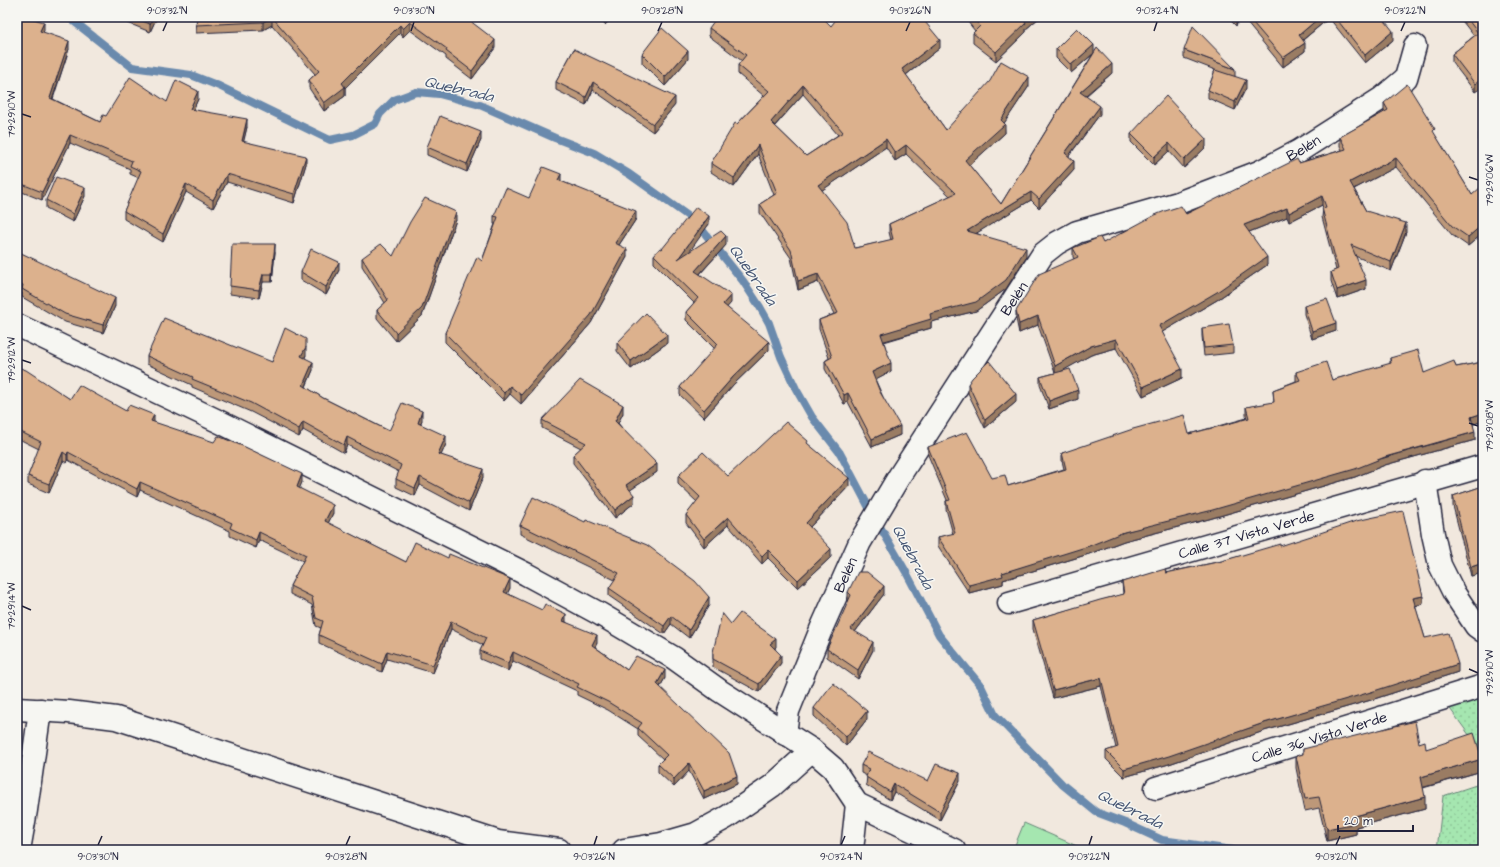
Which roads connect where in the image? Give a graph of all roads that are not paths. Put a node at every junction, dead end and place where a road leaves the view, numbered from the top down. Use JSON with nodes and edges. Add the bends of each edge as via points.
{"nodes":[{"id":1,"x":1415,"y":46,"type":"dead end"},
{"id":2,"x":17,"y":326,"type":"edge"},
{"id":3,"x":1483,"y":466,"type":"edge"},
{"id":4,"x":1424,"y":482,"type":"junction"},
{"id":5,"x":1009,"y":603,"type":"dead end"},
{"id":6,"x":1483,"y":631,"type":"edge"},
{"id":7,"x":1483,"y":686,"type":"edge"},
{"id":8,"x":17,"y":709,"type":"edge"},
{"id":9,"x":40,"y":710,"type":"junction"},
{"id":10,"x":785,"y":734,"type":"junction"},
{"id":11,"x":812,"y":750,"type":"junction"},
{"id":12,"x":1156,"y":788,"type":"dead end"},
{"id":13,"x":857,"y":804,"type":"junction"},
{"id":14,"x":19,"y":850,"type":"edge"},
{"id":15,"x":559,"y":850,"type":"edge"},
{"id":16,"x":624,"y":850,"type":"edge"},
{"id":17,"x":852,"y":850,"type":"edge"},
{"id":18,"x":954,"y":850,"type":"edge"}],
"edges":[{"from":1,"to":10,"type":"street","name":"Belén","via":[[1406,78],[1382,98],[1299,152],[1259,172],[1178,203],[1077,232],[1057,242],[1043,254],[900,475],[865,534],[822,627],[788,711]]},
{"from":2,"to":10,"type":"street","via":[[222,423],[526,574],[674,658]]},
{"from":3,"to":4,"type":"street","name":"Calle 37 Vista Verde"},
{"from":4,"to":5,"type":"street","name":"Calle 37 Vista Verde"},
{"from":4,"to":6,"type":"street","via":[[1440,565],[1454,593],[1476,626]]},
{"from":7,"to":12,"type":"street","name":"Calle 36 Vista Verde"},
{"from":8,"to":9,"type":"street"},
{"from":9,"to":14,"type":"street"},
{"from":9,"to":15,"type":"street","via":[[116,718],[498,842]]},
{"from":10,"to":11,"type":"street"},
{"from":11,"to":13,"type":"street","via":[[833,768]]},
{"from":11,"to":16,"type":"street","via":[[772,786],[727,818],[696,834],[661,844]]},
{"from":13,"to":17,"type":"street"},
{"from":13,"to":18,"type":"street"}]}
